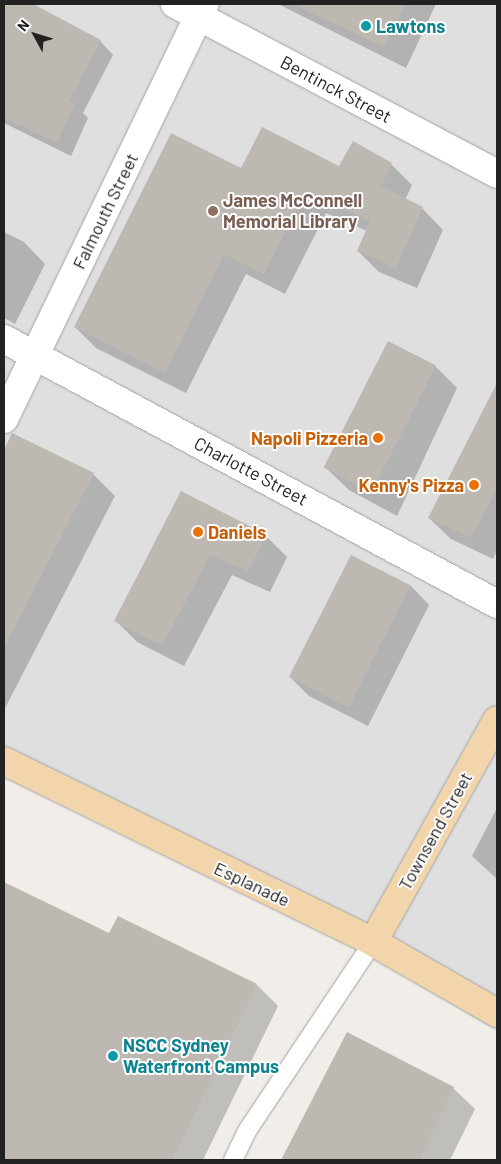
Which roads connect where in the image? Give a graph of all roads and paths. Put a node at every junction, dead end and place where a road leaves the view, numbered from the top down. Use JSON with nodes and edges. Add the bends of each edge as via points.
{"nodes":[{"id":1,"x":175,"y":4,"type":"edge"},
{"id":2,"x":202,"y":10,"type":"edge"},
{"id":3,"x":497,"y":174,"type":"edge"},
{"id":4,"x":4,"y":339,"type":"edge"},
{"id":5,"x":35,"y":355,"type":"junction"},
{"id":6,"x":4,"y":419,"type":"edge"},
{"id":7,"x":497,"y":604,"type":"edge"},
{"id":8,"x":497,"y":720,"type":"edge"},
{"id":9,"x":4,"y":761,"type":"edge"},
{"id":10,"x":373,"y":942,"type":"junction"},
{"id":11,"x":497,"y":1014,"type":"edge"},
{"id":12,"x":233,"y":1160,"type":"edge"}],
"edges":[{"from":1,"to":2,"type":"street","name":"Bentinck Street"},
{"from":2,"to":3,"type":"street","name":"Bentinck Street"},
{"from":2,"to":5,"type":"street","name":"Falmouth Street"},
{"from":4,"to":5,"type":"street","name":"Charlotte Street"},
{"from":5,"to":6,"type":"street","name":"Falmouth Street"},
{"from":5,"to":7,"type":"street","name":"Charlotte Street"},
{"from":8,"to":10,"type":"main road","name":"Townsend Street"},
{"from":9,"to":10,"type":"main road","name":"Esplanade"},
{"from":10,"to":11,"type":"main road","name":"Esplanade"},
{"from":10,"to":12,"type":"lane","via":[[247,1131]]}]}
